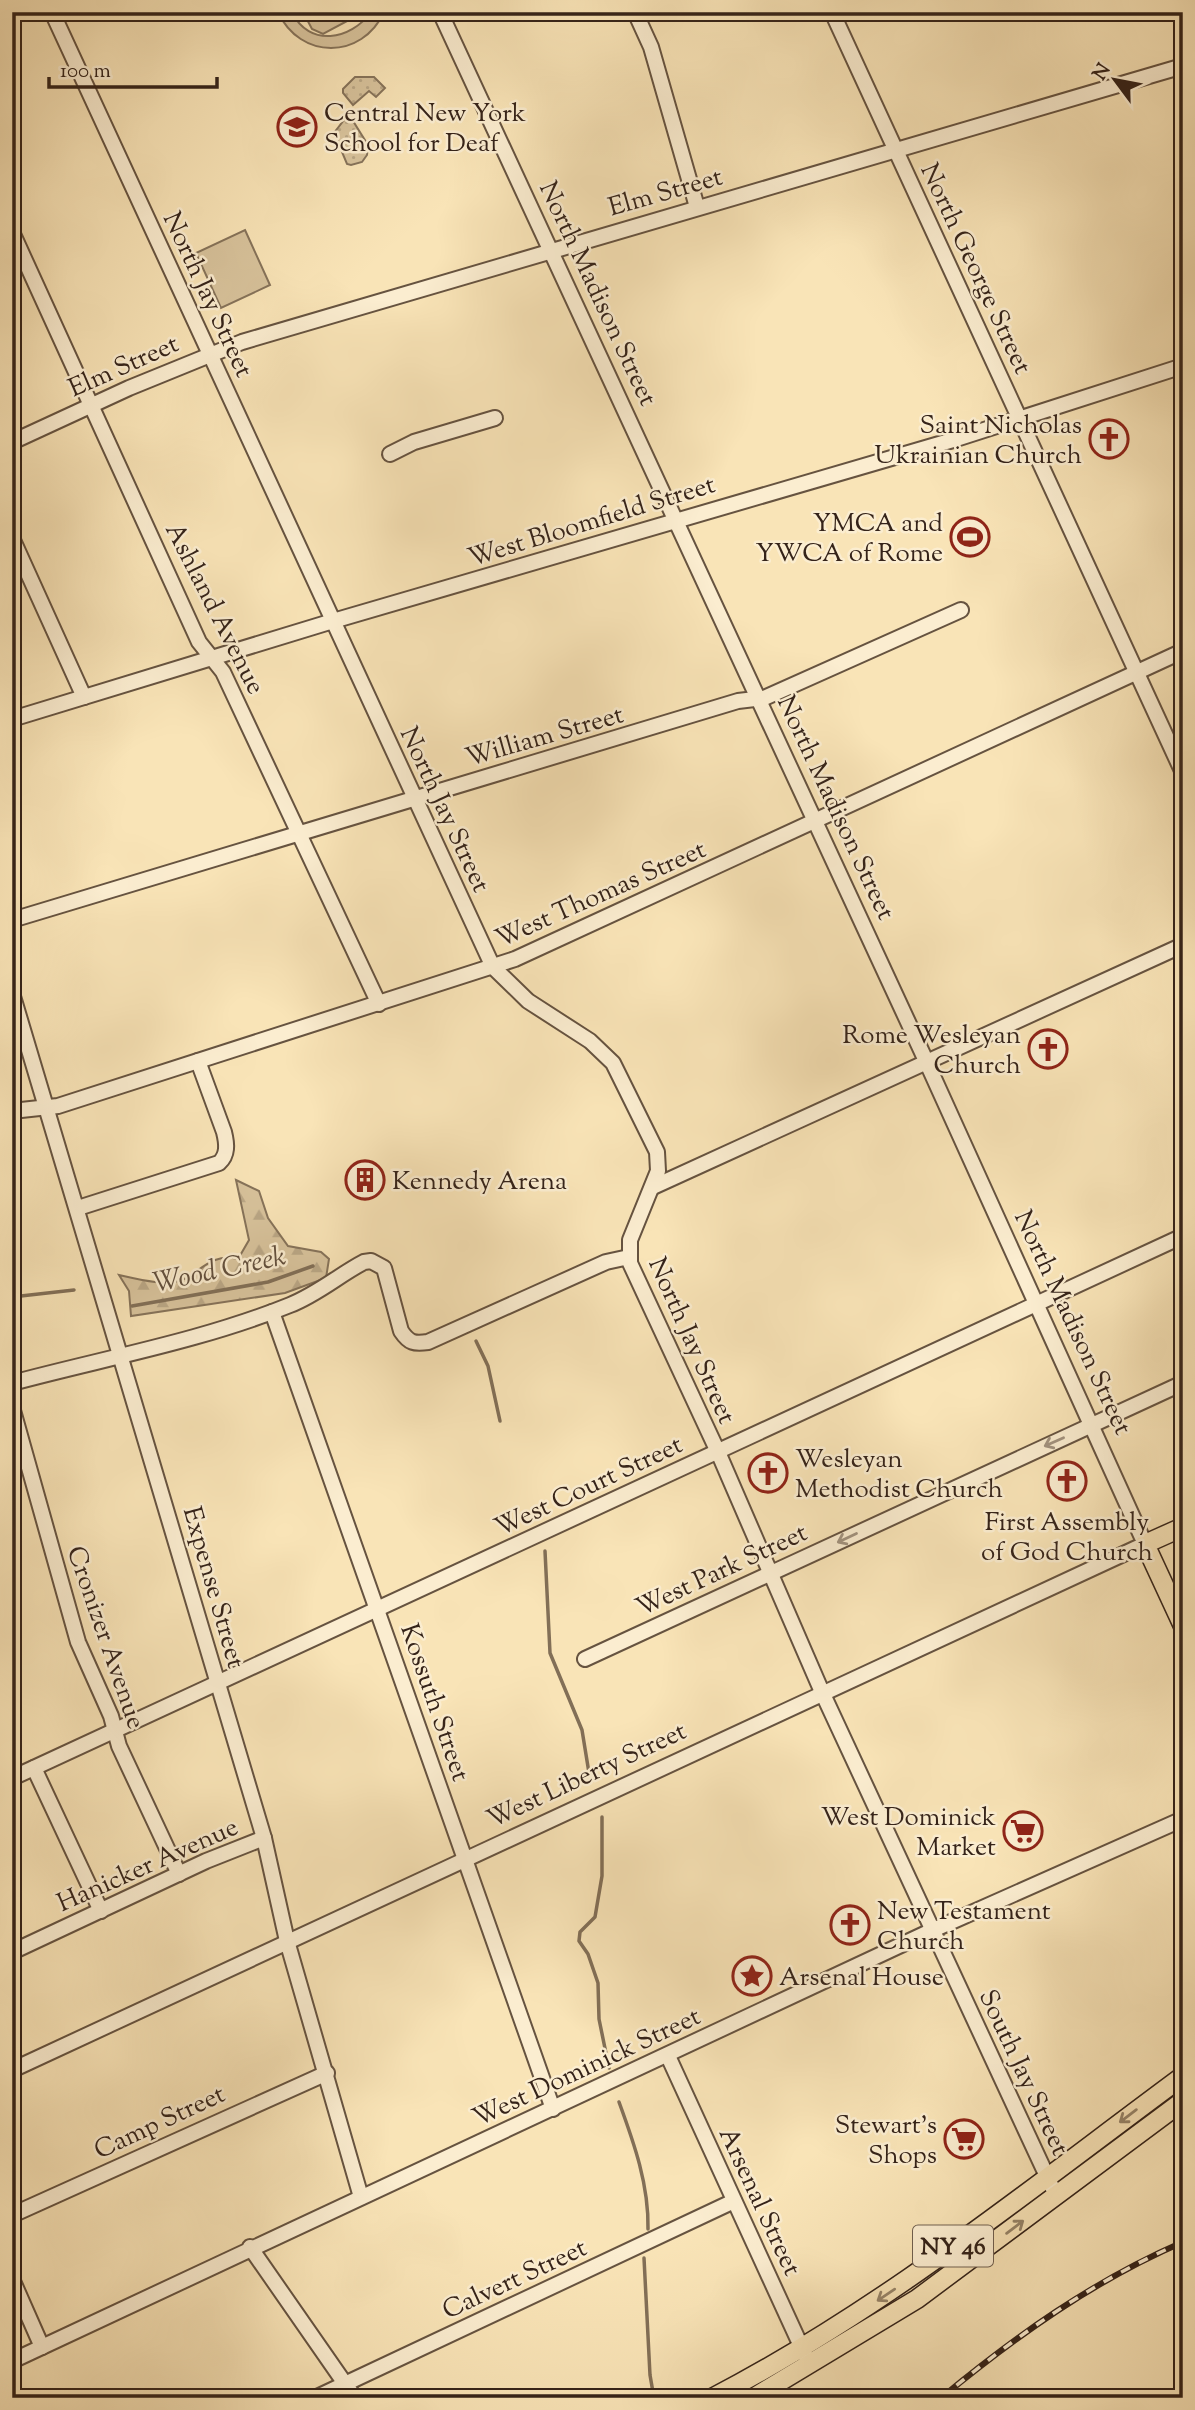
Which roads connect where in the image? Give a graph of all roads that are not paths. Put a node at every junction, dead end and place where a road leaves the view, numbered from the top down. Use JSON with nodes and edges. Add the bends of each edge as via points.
{"nodes":[{"id":1,"x":52,"y":12,"type":"edge"},
{"id":2,"x":440,"y":12,"type":"edge"},
{"id":3,"x":635,"y":12,"type":"edge"},
{"id":4,"x":832,"y":12,"type":"edge"},
{"id":5,"x":1183,"y":66,"type":"edge"},
{"id":6,"x":894,"y":149,"type":"junction"},
{"id":7,"x":697,"y":207,"type":"junction"},
{"id":8,"x":12,"y":232,"type":"edge"},
{"id":9,"x":551,"y":249,"type":"junction"},
{"id":10,"x":209,"y":354,"type":"junction"},
{"id":11,"x":1183,"y":366,"type":"edge"},
{"id":12,"x":92,"y":405,"type":"junction"},
{"id":13,"x":495,"y":418,"type":"dead end"},
{"id":14,"x":1020,"y":419,"type":"junction"},
{"id":15,"x":12,"y":442,"type":"edge"},
{"id":16,"x":390,"y":454,"type":"dead end"},
{"id":17,"x":674,"y":520,"type":"junction"},
{"id":18,"x":12,"y":538,"type":"edge"},
{"id":19,"x":961,"y":610,"type":"dead end"},
{"id":20,"x":332,"y":621,"type":"junction"},
{"id":21,"x":1183,"y":651,"type":"edge"},
{"id":22,"x":212,"y":658,"type":"junction"},
{"id":23,"x":1136,"y":672,"type":"junction"},
{"id":24,"x":84,"y":697,"type":"junction"},
{"id":25,"x":758,"y":697,"type":"junction"},
{"id":26,"x":12,"y":719,"type":"edge"},
{"id":27,"x":1183,"y":773,"type":"edge"},
{"id":28,"x":414,"y":799,"type":"junction"},
{"id":29,"x":815,"y":822,"type":"junction"},
{"id":30,"x":298,"y":833,"type":"junction"},
{"id":31,"x":12,"y":920,"type":"edge"},
{"id":32,"x":1183,"y":945,"type":"edge"},
{"id":33,"x":494,"y":967,"type":"junction"},
{"id":34,"x":12,"y":993,"type":"edge"},
{"id":35,"x":379,"y":1004,"type":"junction"},
{"id":36,"x":198,"y":1061,"type":"junction"},
{"id":37,"x":927,"y":1063,"type":"junction"},
{"id":38,"x":47,"y":1108,"type":"junction"},
{"id":39,"x":12,"y":1111,"type":"edge"},
{"id":40,"x":653,"y":1187,"type":"junction"},
{"id":41,"x":78,"y":1208,"type":"junction"},
{"id":42,"x":1183,"y":1236,"type":"edge"},
{"id":43,"x":629,"y":1257,"type":"junction"},
{"id":44,"x":1036,"y":1303,"type":"junction"},
{"id":45,"x":272,"y":1312,"type":"junction"},
{"id":46,"x":121,"y":1353,"type":"junction"},
{"id":47,"x":12,"y":1383,"type":"edge"},
{"id":48,"x":1183,"y":1383,"type":"edge"},
{"id":49,"x":12,"y":1407,"type":"edge"},
{"id":50,"x":1093,"y":1425,"type":"junction"},
{"id":51,"x":718,"y":1452,"type":"junction"},
{"id":52,"x":1183,"y":1527,"type":"edge"},
{"id":53,"x":1145,"y":1544,"type":"junction"},
{"id":54,"x":771,"y":1572,"type":"junction"},
{"id":55,"x":378,"y":1609,"type":"junction"},
{"id":56,"x":1183,"y":1626,"type":"edge"},
{"id":57,"x":585,"y":1660,"type":"dead end"},
{"id":58,"x":218,"y":1682,"type":"junction"},
{"id":59,"x":822,"y":1692,"type":"junction"},
{"id":60,"x":115,"y":1730,"type":"junction"},
{"id":61,"x":34,"y":1768,"type":"junction"},
{"id":62,"x":12,"y":1777,"type":"edge"},
{"id":63,"x":1183,"y":1819,"type":"edge"},
{"id":64,"x":264,"y":1838,"type":"junction"},
{"id":65,"x":463,"y":1859,"type":"junction"},
{"id":66,"x":178,"y":1874,"type":"junction"},
{"id":67,"x":101,"y":1911,"type":"junction"},
{"id":68,"x":933,"y":1930,"type":"junction"},
{"id":69,"x":287,"y":1941,"type":"junction"},
{"id":70,"x":12,"y":1952,"type":"edge"},
{"id":71,"x":668,"y":2056,"type":"junction"},
{"id":72,"x":12,"y":2070,"type":"edge"},
{"id":73,"x":327,"y":2073,"type":"junction"},
{"id":74,"x":1183,"y":2076,"type":"edge"},
{"id":75,"x":1183,"y":2101,"type":"edge"},
{"id":76,"x":554,"y":2109,"type":"junction"},
{"id":77,"x":1047,"y":2176,"type":"junction"},
{"id":78,"x":1057,"y":2196,"type":"junction"},
{"id":79,"x":361,"y":2197,"type":"junction"},
{"id":80,"x":734,"y":2201,"type":"junction"},
{"id":81,"x":12,"y":2216,"type":"edge"},
{"id":82,"x":250,"y":2247,"type":"junction"},
{"id":83,"x":12,"y":2279,"type":"edge"},
{"id":84,"x":42,"y":2347,"type":"junction"},
{"id":85,"x":802,"y":2347,"type":"junction"},
{"id":86,"x":12,"y":2361,"type":"edge"},
{"id":87,"x":810,"y":2366,"type":"junction"},
{"id":88,"x":345,"y":2383,"type":"junction"},
{"id":89,"x":315,"y":2398,"type":"edge"},
{"id":90,"x":355,"y":2398,"type":"edge"},
{"id":91,"x":712,"y":2398,"type":"edge"},
{"id":92,"x":753,"y":2398,"type":"edge"}],
"edges":[{"from":1,"to":10,"type":"street","name":"North Jay Street"},
{"from":2,"to":9,"type":"street","name":"North Madison Street"},
{"from":3,"to":7,"type":"street","via":[[650,47]]},
{"from":4,"to":6,"type":"street","name":"North George Street"},
{"from":5,"to":6,"type":"street","name":"Elm Street"},
{"from":6,"to":7,"type":"street","name":"Elm Street"},
{"from":6,"to":14,"type":"street","name":"North George Street"},
{"from":7,"to":9,"type":"street","name":"Elm Street"},
{"from":8,"to":12,"type":"street","name":"Ashland Avenue"},
{"from":9,"to":10,"type":"street","name":"Elm Street"},
{"from":9,"to":17,"type":"street","name":"North Madison Street"},
{"from":10,"to":12,"type":"street","name":"Elm Street"},
{"from":10,"to":20,"type":"street","name":"North Jay Street"},
{"from":11,"to":14,"type":"street","name":"West Bloomfield Street"},
{"from":12,"to":15,"type":"street","name":"Elm Street"},
{"from":12,"to":22,"type":"street","name":"Ashland Avenue","via":[[199,642]]},
{"from":13,"to":16,"type":"street","via":[[414,442]]},
{"from":14,"to":17,"type":"street","name":"West Bloomfield Street"},
{"from":14,"to":23,"type":"street","name":"North George Street"},
{"from":17,"to":20,"type":"street","name":"West Bloomfield Street"},
{"from":17,"to":25,"type":"street","name":"North Madison Street"},
{"from":18,"to":24,"type":"street"},
{"from":19,"to":25,"type":"street","name":"William Street","via":[[778,693]]},
{"from":20,"to":22,"type":"street","name":"West Bloomfield Street"},
{"from":20,"to":28,"type":"street","name":"North Jay Street"},
{"from":21,"to":23,"type":"street","name":"West Thomas Street"},
{"from":22,"to":24,"type":"street","name":"West Bloomfield Street"},
{"from":22,"to":30,"type":"street","name":"Ashland Avenue","via":[[223,672]]},
{"from":23,"to":27,"type":"street","name":"North George Street"},
{"from":23,"to":29,"type":"street","name":"West Thomas Street"},
{"from":24,"to":26,"type":"street","name":"West Bloomfield Street"},
{"from":25,"to":28,"type":"street","name":"William Street"},
{"from":25,"to":29,"type":"street","name":"North Madison Street"},
{"from":28,"to":30,"type":"street","name":"William Street"},
{"from":28,"to":33,"type":"street","name":"North Jay Street"},
{"from":29,"to":33,"type":"street","name":"West Thomas Street"},
{"from":29,"to":37,"type":"street","name":"North Madison Street"},
{"from":30,"to":31,"type":"street","name":"William Street"},
{"from":30,"to":35,"type":"street","name":"Ashland Avenue"},
{"from":32,"to":37,"type":"street"},
{"from":33,"to":35,"type":"street","name":"West Thomas Street"},
{"from":33,"to":40,"type":"street","name":"North Jay Street","via":[[528,1001],[590,1041],[613,1063],[657,1152]]},
{"from":34,"to":38,"type":"street","name":"Expense Street"},
{"from":35,"to":36,"type":"street","name":"West Thomas Street"},
{"from":36,"to":38,"type":"street","name":"West Thomas Street"},
{"from":36,"to":41,"type":"street","via":[[225,1132],[225,1158]]},
{"from":37,"to":40,"type":"street"},
{"from":37,"to":44,"type":"street","name":"North Madison Street"},
{"from":38,"to":39,"type":"street","name":"West Thomas Street"},
{"from":38,"to":41,"type":"street","name":"Expense Street"},
{"from":40,"to":43,"type":"street","name":"North Jay Street","via":[[630,1240]]},
{"from":41,"to":46,"type":"street","name":"Expense Street"},
{"from":42,"to":44,"type":"street","name":"West Court Street"},
{"from":43,"to":45,"type":"street","via":[[606,1262],[416,1344],[401,1331],[389,1277],[371,1261]]},
{"from":43,"to":51,"type":"street","name":"North Jay Street"},
{"from":44,"to":50,"type":"street","name":"North Madison Street"},
{"from":44,"to":51,"type":"street","name":"West Court Street"},
{"from":45,"to":46,"type":"street"},
{"from":45,"to":55,"type":"street","name":"Kossuth Street"},
{"from":46,"to":47,"type":"street"},
{"from":46,"to":58,"type":"street","name":"Expense Street"},
{"from":48,"to":50,"type":"street","name":"West Park Street"},
{"from":49,"to":60,"type":"street","name":"Cronizer Avenue","via":[[78,1642]]},
{"from":50,"to":53,"type":"street","name":"North Madison Street"},
{"from":50,"to":54,"type":"street","name":"West Park Street","one_way":true},
{"from":51,"to":54,"type":"street","name":"North Jay Street"},
{"from":51,"to":55,"type":"street","name":"West Court Street"},
{"from":52,"to":53,"type":"main road","name":"West Liberty Street"},
{"from":53,"to":56,"type":"main road","name":"North Madison Street"},
{"from":53,"to":59,"type":"street","name":"West Liberty Street"},
{"from":54,"to":57,"type":"street","name":"West Park Street"},
{"from":54,"to":59,"type":"street","name":"North Jay Street"},
{"from":55,"to":58,"type":"street","name":"West Court Street"},
{"from":55,"to":65,"type":"street","name":"Kossuth Street"},
{"from":58,"to":60,"type":"street","name":"West Court Street"},
{"from":58,"to":64,"type":"street","name":"Expense Street"},
{"from":59,"to":65,"type":"street","name":"West Liberty Street","via":[[594,1802]]},
{"from":59,"to":68,"type":"street","name":"North Jay Street"},
{"from":60,"to":61,"type":"street","name":"West Court Street"},
{"from":60,"to":66,"type":"street","name":"Cronizer Avenue"},
{"from":61,"to":62,"type":"street","name":"West Court Street"},
{"from":61,"to":67,"type":"street"},
{"from":63,"to":68,"type":"street","name":"West Dominick Street"},
{"from":64,"to":66,"type":"street","name":"Hanicker Avenue"},
{"from":64,"to":69,"type":"street","name":"Expense Street"},
{"from":65,"to":69,"type":"street","name":"West Liberty Street"},
{"from":65,"to":76,"type":"street","name":"Kossuth Street"},
{"from":66,"to":67,"type":"street","name":"Hanicker Avenue"},
{"from":67,"to":70,"type":"street","name":"Hanicker Avenue"},
{"from":68,"to":71,"type":"street","name":"West Dominick Street"},
{"from":68,"to":77,"type":"street","name":"South Jay Street"},
{"from":69,"to":72,"type":"street","name":"West Liberty Street"},
{"from":69,"to":73,"type":"street","name":"Expense Street"},
{"from":71,"to":76,"type":"street","name":"West Dominick Street"},
{"from":71,"to":80,"type":"street","name":"Arsenal Street"},
{"from":73,"to":79,"type":"street","name":"Expense Street"},
{"from":73,"to":81,"type":"street","name":"Camp Street"},
{"from":74,"to":77,"type":"main road","number":"NY 46","one_way":true},
{"from":75,"to":78,"type":"main road","number":"NY 46"},
{"from":76,"to":79,"type":"street","name":"West Dominick Street"},
{"from":77,"to":78,"type":"street","name":"South Jay Street"},
{"from":77,"to":85,"type":"main road","number":"NY 46","one_way":true,"via":[[906,2282]]},
{"from":87,"to":78,"type":"main road","number":"NY 46","one_way":true,"via":[[918,2300]]},
{"from":79,"to":82,"type":"street","name":"West Dominick Street"},
{"from":80,"to":85,"type":"street","name":"Arsenal Street"},
{"from":80,"to":88,"type":"street","name":"Calvert Street"},
{"from":82,"to":84,"type":"street","name":"West Dominick Street"},
{"from":82,"to":88,"type":"street"},
{"from":83,"to":84,"type":"street"},
{"from":84,"to":86,"type":"street","name":"West Dominick Street"},
{"from":85,"to":87,"type":"street","name":"Arsenal Street"},
{"from":85,"to":91,"type":"main road","number":"NY 46"},
{"from":87,"to":92,"type":"main road","number":"NY 46"},
{"from":88,"to":89,"type":"street","name":"Calvert Street"},
{"from":88,"to":90,"type":"street"}]}
